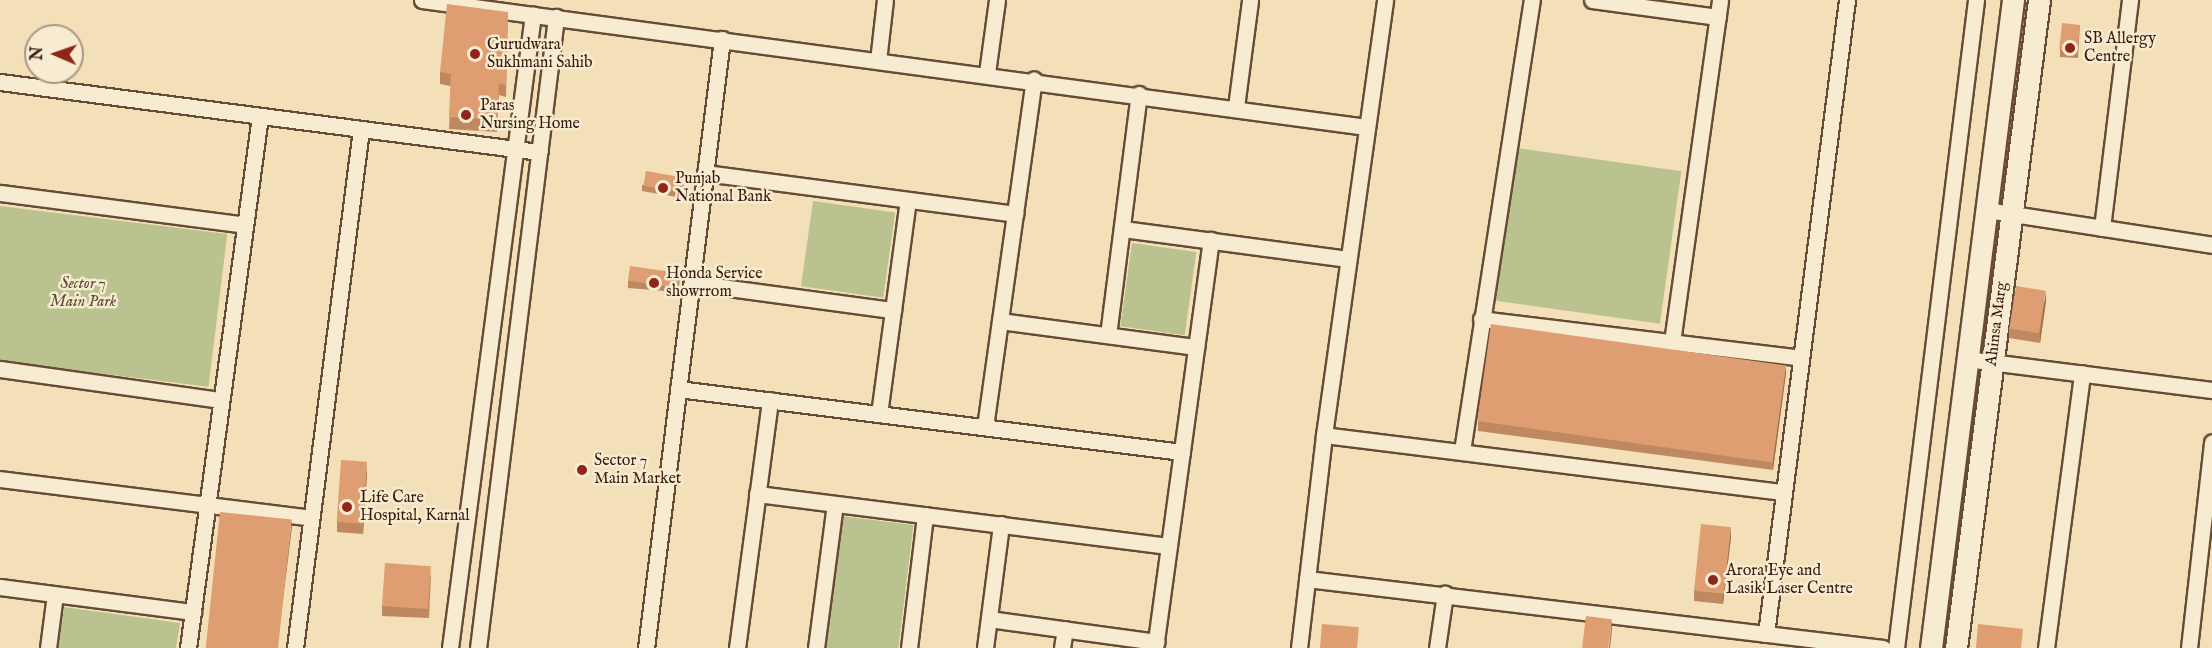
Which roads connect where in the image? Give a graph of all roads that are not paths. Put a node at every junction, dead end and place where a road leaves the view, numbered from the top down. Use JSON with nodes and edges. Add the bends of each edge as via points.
{"nodes":[{"id":1,"x":422,"y":0,"type":"edge"},
{"id":2,"x":885,"y":0,"type":"edge"},
{"id":3,"x":997,"y":0,"type":"edge"},
{"id":4,"x":1250,"y":0,"type":"edge"},
{"id":5,"x":1385,"y":0,"type":"edge"},
{"id":6,"x":1532,"y":0,"type":"edge"},
{"id":7,"x":1592,"y":0,"type":"edge"},
{"id":8,"x":1720,"y":0,"type":"edge"},
{"id":9,"x":1847,"y":0,"type":"edge"},
{"id":10,"x":1976,"y":0,"type":"edge"},
{"id":11,"x":2013,"y":0,"type":"edge"},
{"id":12,"x":2039,"y":0,"type":"edge"},
{"id":13,"x":2130,"y":0,"type":"edge"},
{"id":14,"x":532,"y":14,"type":"junction"},
{"id":15,"x":556,"y":17,"type":"junction"},
{"id":16,"x":1718,"y":17,"type":"junction"},
{"id":17,"x":722,"y":39,"type":"junction"},
{"id":18,"x":878,"y":61,"type":"junction"},
{"id":19,"x":987,"y":73,"type":"junction"},
{"id":20,"x":1034,"y":79,"type":"junction"},
{"id":21,"x":0,"y":82,"type":"edge"},
{"id":22,"x":1139,"y":94,"type":"junction"},
{"id":23,"x":1236,"y":107,"type":"junction"},
{"id":24,"x":260,"y":116,"type":"junction"},
{"id":25,"x":1366,"y":127,"type":"junction"},
{"id":26,"x":361,"y":129,"type":"junction"},
{"id":27,"x":515,"y":149,"type":"junction"},
{"id":28,"x":539,"y":152,"type":"junction"},
{"id":29,"x":705,"y":173,"type":"junction"},
{"id":30,"x":0,"y":193,"type":"edge"},
{"id":31,"x":908,"y":200,"type":"junction"},
{"id":32,"x":1987,"y":210,"type":"junction"},
{"id":33,"x":2011,"y":213,"type":"junction"},
{"id":34,"x":1015,"y":214,"type":"junction"},
{"id":35,"x":245,"y":225,"type":"junction"},
{"id":36,"x":2102,"y":228,"type":"junction"},
{"id":37,"x":1123,"y":230,"type":"junction"},
{"id":38,"x":1211,"y":240,"type":"junction"},
{"id":39,"x":2212,"y":245,"type":"edge"},
{"id":40,"x":1348,"y":259,"type":"junction"},
{"id":41,"x":692,"y":283,"type":"junction"},
{"id":42,"x":893,"y":310,"type":"junction"},
{"id":43,"x":1481,"y":320,"type":"junction"},
{"id":44,"x":1000,"y":321,"type":"junction"},
{"id":45,"x":1108,"y":335,"type":"junction"},
{"id":46,"x":1672,"y":342,"type":"junction"},
{"id":47,"x":1196,"y":348,"type":"junction"},
{"id":48,"x":488,"y":358,"type":"junction"},
{"id":49,"x":1801,"y":358,"type":"junction"},
{"id":50,"x":1966,"y":359,"type":"junction"},
{"id":51,"x":513,"y":362,"type":"junction"},
{"id":52,"x":1992,"y":362,"type":"junction"},
{"id":53,"x":0,"y":369,"type":"edge"},
{"id":54,"x":2082,"y":373,"type":"junction"},
{"id":55,"x":678,"y":389,"type":"junction"},
{"id":56,"x":2212,"y":390,"type":"edge"},
{"id":57,"x":222,"y":399,"type":"junction"},
{"id":58,"x":770,"y":400,"type":"junction"},
{"id":59,"x":879,"y":414,"type":"junction"},
{"id":60,"x":984,"y":427,"type":"junction"},
{"id":61,"x":1324,"y":435,"type":"junction"},
{"id":62,"x":2212,"y":441,"type":"edge"},
{"id":63,"x":1462,"y":451,"type":"junction"},
{"id":64,"x":1182,"y":452,"type":"junction"},
{"id":65,"x":0,"y":479,"type":"edge"},
{"id":66,"x":1783,"y":492,"type":"junction"},
{"id":67,"x":757,"y":494,"type":"junction"},
{"id":68,"x":836,"y":504,"type":"junction"},
{"id":69,"x":207,"y":505,"type":"junction"},
{"id":70,"x":925,"y":515,"type":"junction"},
{"id":71,"x":311,"y":518,"type":"junction"},
{"id":72,"x":1001,"y":524,"type":"junction"},
{"id":73,"x":2207,"y":530,"type":"edge"},
{"id":74,"x":1169,"y":546,"type":"junction"},
{"id":75,"x":1307,"y":579,"type":"junction"},
{"id":76,"x":0,"y":587,"type":"edge"},
{"id":77,"x":457,"y":593,"type":"junction"},
{"id":78,"x":55,"y":594,"type":"junction"},
{"id":79,"x":1445,"y":594,"type":"junction"},
{"id":80,"x":484,"y":597,"type":"junction"},
{"id":81,"x":193,"y":612,"type":"junction"},
{"id":82,"x":989,"y":619,"type":"junction"},
{"id":83,"x":1065,"y":629,"type":"junction"},
{"id":84,"x":1766,"y":634,"type":"junction"},
{"id":85,"x":1156,"y":645,"type":"edge"},
{"id":86,"x":48,"y":648,"type":"edge"},
{"id":87,"x":188,"y":648,"type":"edge"},
{"id":88,"x":295,"y":648,"type":"edge"},
{"id":89,"x":450,"y":648,"type":"edge"},
{"id":90,"x":478,"y":648,"type":"edge"},
{"id":91,"x":646,"y":648,"type":"edge"},
{"id":92,"x":737,"y":648,"type":"edge"},
{"id":93,"x":816,"y":648,"type":"edge"},
{"id":94,"x":909,"y":648,"type":"edge"},
{"id":95,"x":985,"y":648,"type":"edge"},
{"id":96,"x":1062,"y":648,"type":"edge"},
{"id":97,"x":1299,"y":648,"type":"edge"},
{"id":98,"x":1437,"y":648,"type":"edge"},
{"id":99,"x":1883,"y":648,"type":"edge"},
{"id":100,"x":1896,"y":648,"type":"edge"},
{"id":101,"x":1931,"y":648,"type":"edge"},
{"id":102,"x":1956,"y":648,"type":"edge"},
{"id":103,"x":2046,"y":648,"type":"edge"},
{"id":104,"x":2189,"y":648,"type":"edge"}],
"edges":[{"from":1,"to":14,"type":"street"},
{"from":2,"to":18,"type":"street"},
{"from":3,"to":19,"type":"street"},
{"from":4,"to":23,"type":"street"},
{"from":5,"to":25,"type":"street"},
{"from":6,"to":43,"type":"street"},
{"from":7,"to":16,"type":"street"},
{"from":8,"to":16,"type":"street"},
{"from":9,"to":49,"type":"street"},
{"from":10,"to":100,"type":"street"},
{"from":11,"to":32,"type":"street","name":"Ahinsa Marg"},
{"from":12,"to":33,"type":"street","name":"Ahinsa Marg"},
{"from":13,"to":36,"type":"street"},
{"from":14,"to":15,"type":"street"},
{"from":14,"to":27,"type":"street"},
{"from":15,"to":17,"type":"street"},
{"from":15,"to":28,"type":"street"},
{"from":16,"to":46,"type":"street"},
{"from":17,"to":18,"type":"street"},
{"from":17,"to":29,"type":"street"},
{"from":18,"to":19,"type":"street"},
{"from":19,"to":20,"type":"street"},
{"from":20,"to":22,"type":"street"},
{"from":20,"to":34,"type":"street"},
{"from":21,"to":24,"type":"street"},
{"from":22,"to":23,"type":"street"},
{"from":22,"to":37,"type":"street"},
{"from":23,"to":25,"type":"street"},
{"from":24,"to":26,"type":"street"},
{"from":24,"to":35,"type":"street"},
{"from":25,"to":40,"type":"street"},
{"from":26,"to":27,"type":"street"},
{"from":26,"to":71,"type":"street"},
{"from":27,"to":28,"type":"street"},
{"from":27,"to":48,"type":"street"},
{"from":28,"to":51,"type":"street"},
{"from":29,"to":31,"type":"street"},
{"from":29,"to":41,"type":"street"},
{"from":30,"to":35,"type":"street"},
{"from":31,"to":34,"type":"street"},
{"from":31,"to":42,"type":"street"},
{"from":32,"to":33,"type":"street"},
{"from":32,"to":50,"type":"street","name":"Ahinsa Marg"},
{"from":33,"to":36,"type":"street"},
{"from":33,"to":52,"type":"street","name":"Ahinsa Marg"},
{"from":34,"to":44,"type":"street"},
{"from":35,"to":57,"type":"street"},
{"from":36,"to":39,"type":"street"},
{"from":37,"to":38,"type":"street"},
{"from":37,"to":45,"type":"street"},
{"from":38,"to":40,"type":"street"},
{"from":38,"to":47,"type":"street"},
{"from":40,"to":61,"type":"street"},
{"from":41,"to":42,"type":"street"},
{"from":41,"to":55,"type":"street"},
{"from":42,"to":59,"type":"street"},
{"from":43,"to":46,"type":"street"},
{"from":43,"to":63,"type":"street"},
{"from":44,"to":45,"type":"street"},
{"from":44,"to":60,"type":"street"},
{"from":45,"to":47,"type":"street"},
{"from":46,"to":49,"type":"street"},
{"from":47,"to":64,"type":"street"},
{"from":48,"to":51,"type":"street"},
{"from":48,"to":77,"type":"street"},
{"from":49,"to":66,"type":"street"},
{"from":50,"to":52,"type":"street"},
{"from":50,"to":101,"type":"street","name":"Ahinsa Marg"},
{"from":51,"to":80,"type":"street"},
{"from":52,"to":54,"type":"street"},
{"from":52,"to":102,"type":"street","name":"Ahinsa Marg"},
{"from":53,"to":57,"type":"street"},
{"from":54,"to":56,"type":"street"},
{"from":54,"to":103,"type":"street"},
{"from":55,"to":58,"type":"street"},
{"from":55,"to":91,"type":"street"},
{"from":57,"to":69,"type":"street"},
{"from":58,"to":59,"type":"street"},
{"from":58,"to":67,"type":"street"},
{"from":59,"to":60,"type":"street"},
{"from":60,"to":64,"type":"street"},
{"from":61,"to":63,"type":"street"},
{"from":61,"to":75,"type":"street"},
{"from":62,"to":73,"type":"street"},
{"from":63,"to":66,"type":"street"},
{"from":64,"to":74,"type":"street"},
{"from":65,"to":69,"type":"street"},
{"from":66,"to":84,"type":"street"},
{"from":67,"to":68,"type":"street"},
{"from":67,"to":92,"type":"street"},
{"from":68,"to":70,"type":"street"},
{"from":68,"to":93,"type":"street"},
{"from":69,"to":71,"type":"street"},
{"from":69,"to":81,"type":"street"},
{"from":70,"to":72,"type":"street"},
{"from":70,"to":94,"type":"street"},
{"from":71,"to":88,"type":"street"},
{"from":72,"to":74,"type":"street"},
{"from":72,"to":82,"type":"street"},
{"from":73,"to":104,"type":"street"},
{"from":74,"to":85,"type":"street"},
{"from":75,"to":79,"type":"street"},
{"from":75,"to":97,"type":"street"},
{"from":76,"to":78,"type":"street"},
{"from":77,"to":80,"type":"street"},
{"from":77,"to":89,"type":"street"},
{"from":78,"to":81,"type":"street"},
{"from":78,"to":86,"type":"street"},
{"from":79,"to":84,"type":"street"},
{"from":79,"to":98,"type":"street"},
{"from":80,"to":90,"type":"street"},
{"from":81,"to":87,"type":"street"},
{"from":82,"to":83,"type":"street"},
{"from":82,"to":95,"type":"street"},
{"from":83,"to":85,"type":"street"},
{"from":83,"to":96,"type":"street"},
{"from":84,"to":99,"type":"street"}]}
